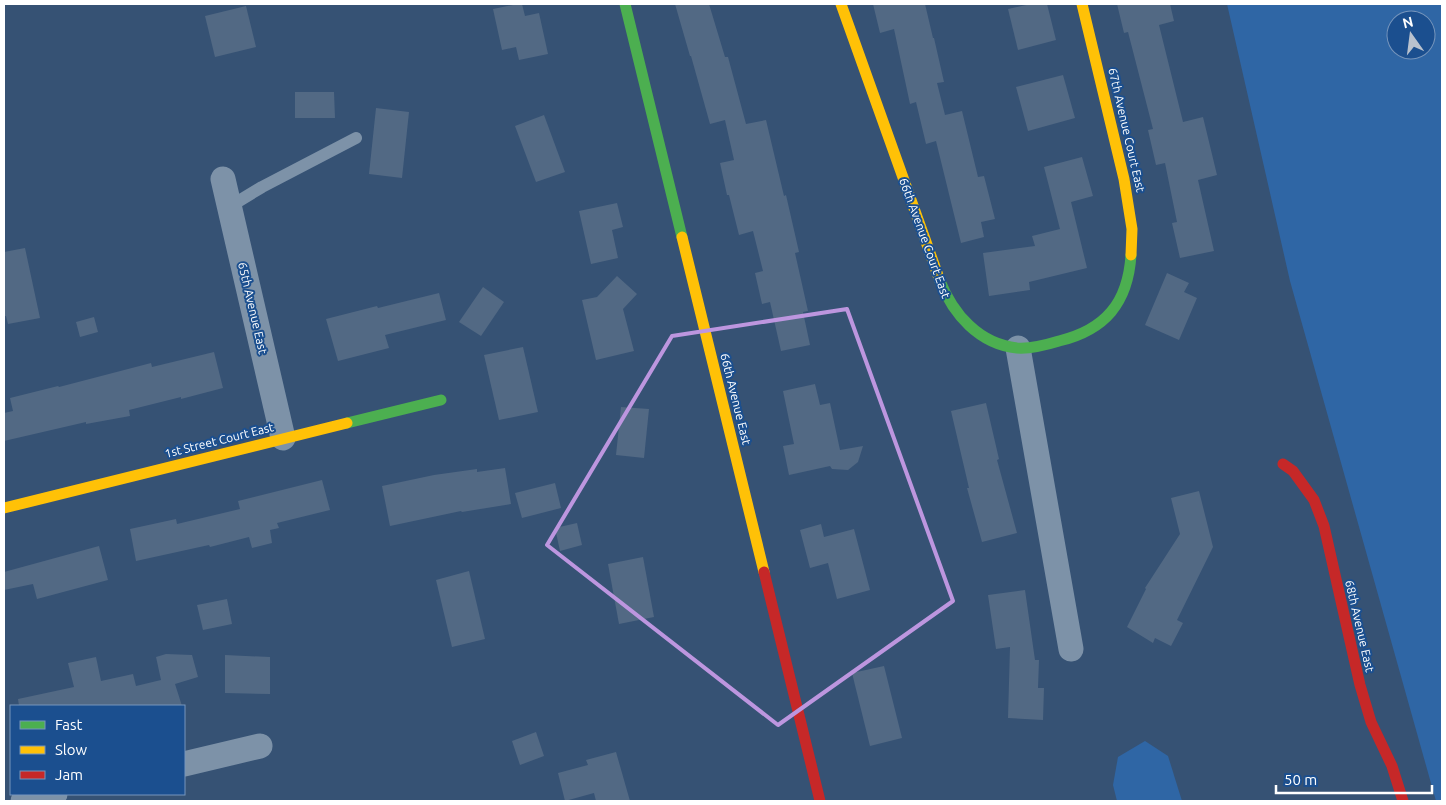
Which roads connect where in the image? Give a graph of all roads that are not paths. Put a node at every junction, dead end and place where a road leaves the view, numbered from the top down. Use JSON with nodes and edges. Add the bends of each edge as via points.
{"nodes":[{"id":1,"x":625,"y":4,"type":"edge"},
{"id":2,"x":841,"y":4,"type":"edge"},
{"id":3,"x":1082,"y":4,"type":"edge"},
{"id":4,"x":356,"y":138,"type":"dead end"},
{"id":5,"x":223,"y":179,"type":"dead end"},
{"id":6,"x":230,"y":207,"type":"junction"},
{"id":7,"x":1018,"y":348,"type":"junction"},
{"id":8,"x":441,"y":400,"type":"dead end"},
{"id":9,"x":283,"y":438,"type":"junction"},
{"id":10,"x":1283,"y":464,"type":"dead end"},
{"id":11,"x":4,"y":508,"type":"edge"},
{"id":12,"x":1071,"y":649,"type":"dead end"},
{"id":13,"x":260,"y":746,"type":"dead end"},
{"id":14,"x":185,"y":764,"type":"edge"},
{"id":15,"x":50,"y":795,"type":"edge"},
{"id":16,"x":23,"y":801,"type":"edge"},
{"id":17,"x":820,"y":801,"type":"edge"},
{"id":18,"x":1403,"y":801,"type":"edge"}],
"edges":[{"from":1,"to":17,"type":"street","name":"66th Avenue East"},
{"from":2,"to":7,"type":"street","name":"66th Avenue Court East","via":[[950,304],[982,335]]},
{"from":3,"to":7,"type":"street","name":"67th Avenue Court East","via":[[1128,194],[1133,233],[1128,284],[1117,304],[1089,332],[1071,339]]},
{"from":4,"to":6,"type":"lane"},
{"from":5,"to":6,"type":"street","name":"65th Avenue East"},
{"from":6,"to":9,"type":"street","name":"65th Avenue East"},
{"from":7,"to":12,"type":"street"},
{"from":8,"to":9,"type":"street","name":"1st Street Court East"},
{"from":9,"to":11,"type":"street","name":"1st Street Court East"},
{"from":10,"to":18,"type":"street","name":"68th Avenue East","via":[[1293,471],[1314,500],[1324,526],[1360,685]]},
{"from":13,"to":14,"type":"street"},
{"from":15,"to":16,"type":"street"}]}
